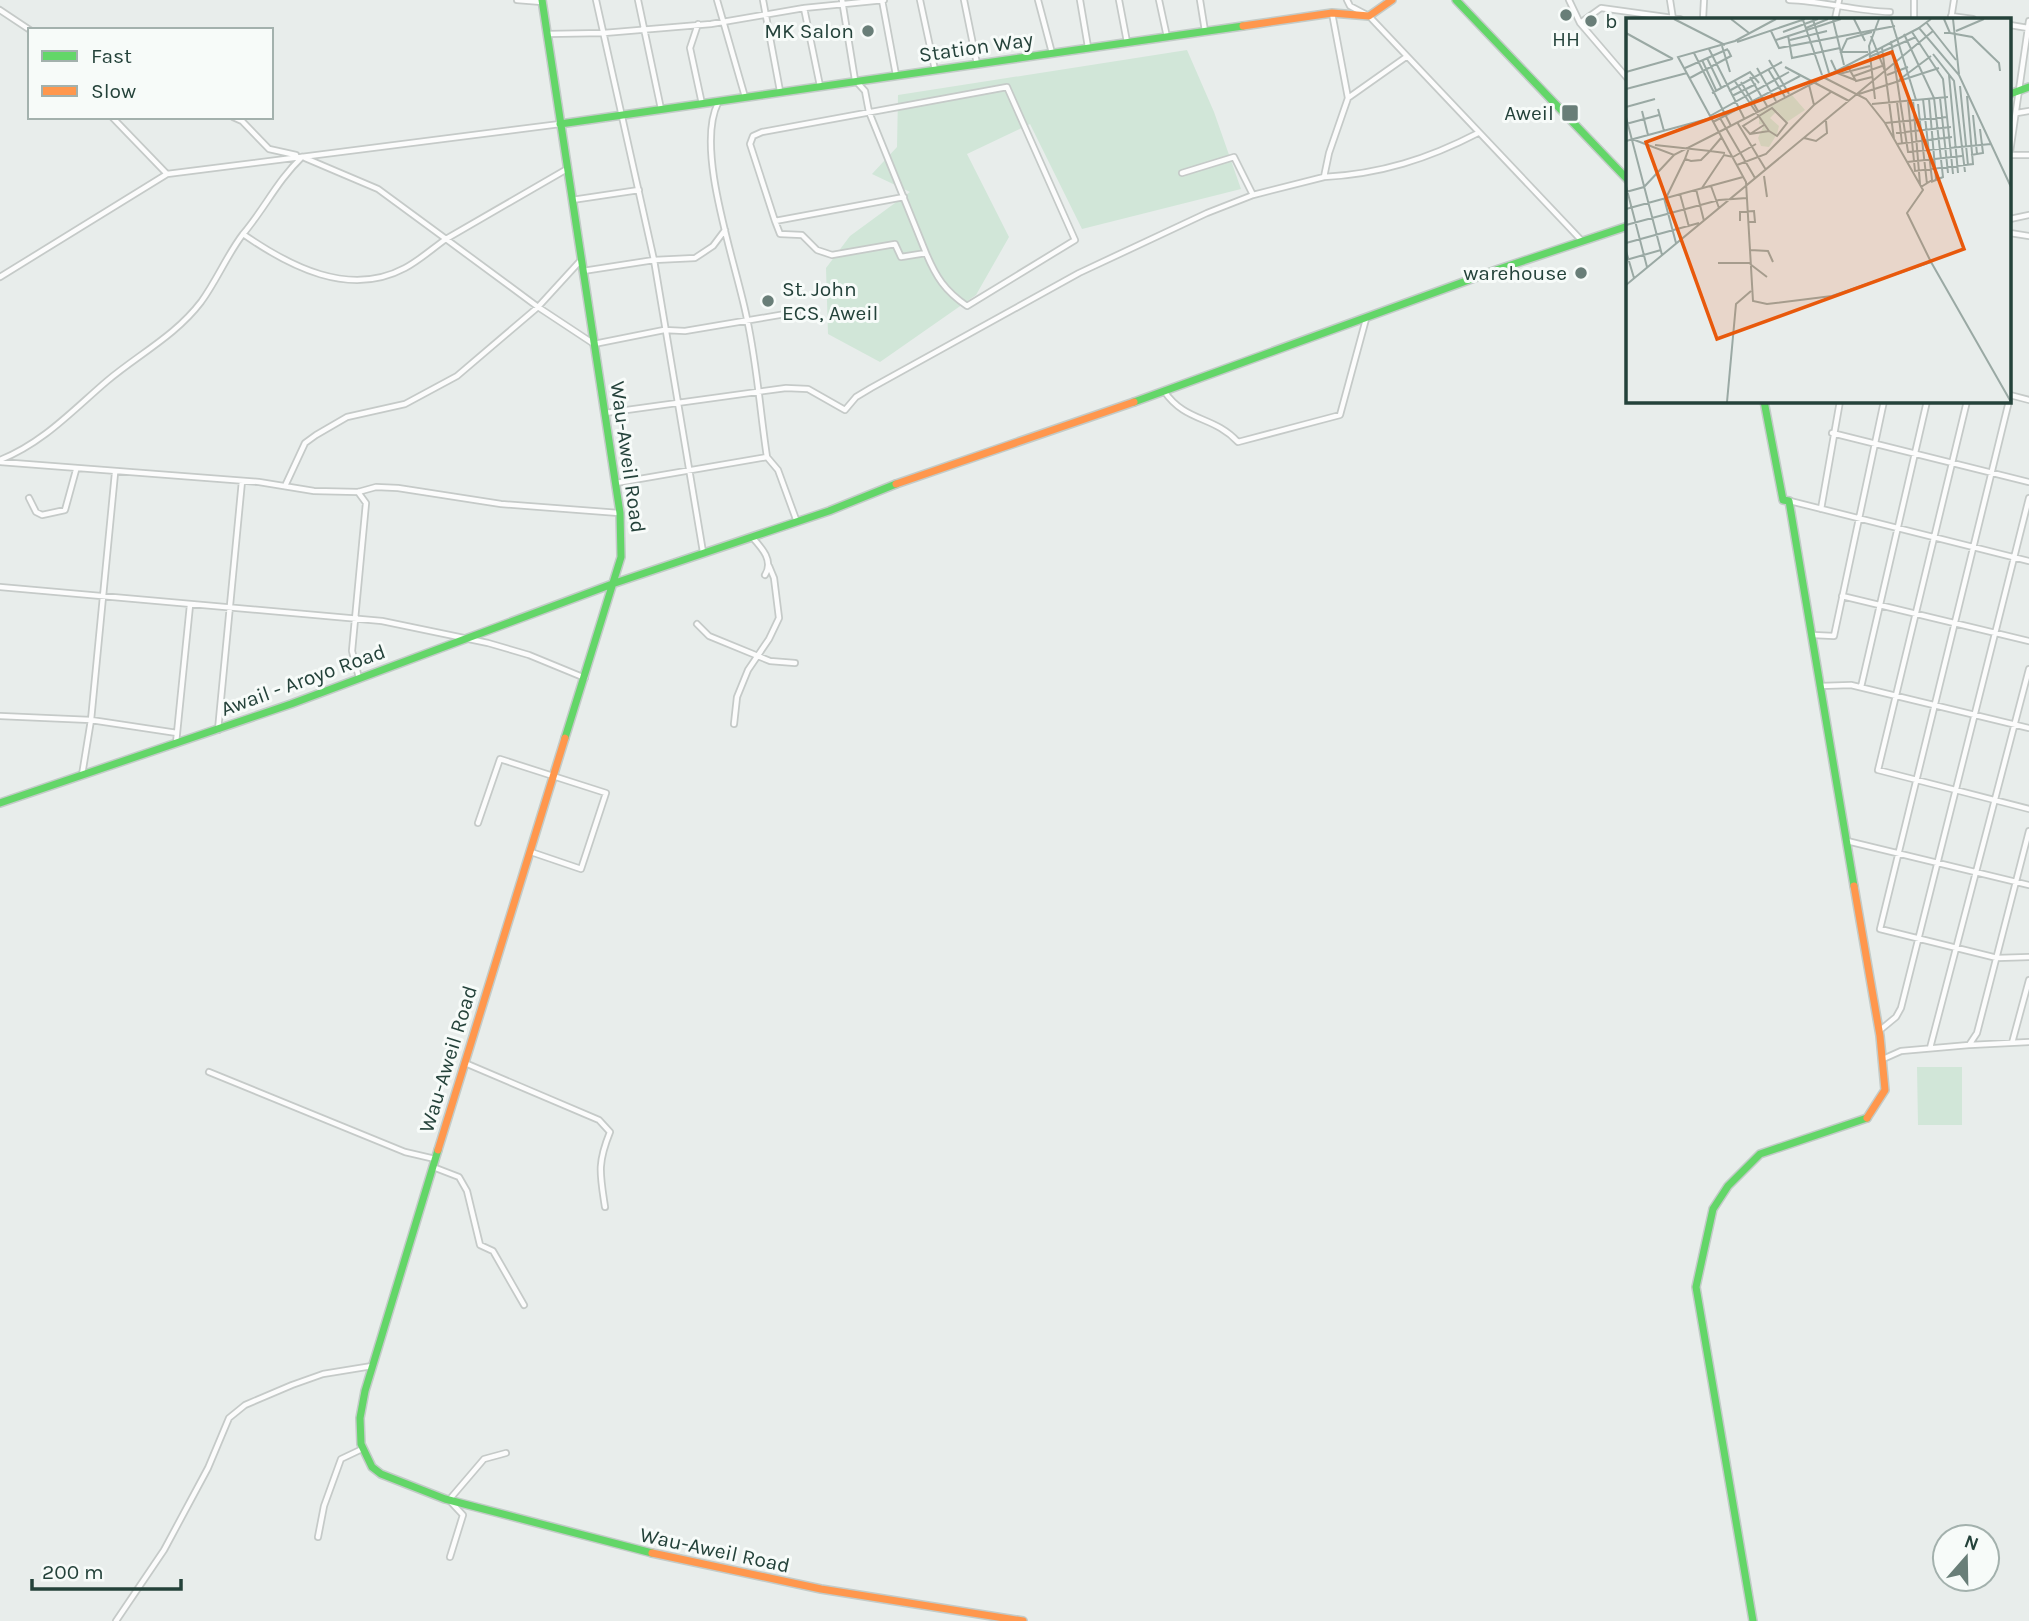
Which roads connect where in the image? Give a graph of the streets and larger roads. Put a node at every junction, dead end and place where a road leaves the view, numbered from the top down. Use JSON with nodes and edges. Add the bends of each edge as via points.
{"nodes":[{"id":1,"x":517,"y":0,"type":"edge"},
{"id":2,"x":596,"y":0,"type":"edge"},
{"id":3,"x":638,"y":0,"type":"edge"},
{"id":4,"x":717,"y":0,"type":"edge"},
{"id":5,"x":762,"y":0,"type":"edge"},
{"id":6,"x":882,"y":0,"type":"edge"},
{"id":7,"x":920,"y":0,"type":"edge"},
{"id":8,"x":964,"y":0,"type":"edge"},
{"id":9,"x":1038,"y":0,"type":"edge"},
{"id":10,"x":1080,"y":0,"type":"edge"},
{"id":11,"x":1119,"y":0,"type":"edge"},
{"id":12,"x":1159,"y":0,"type":"edge"},
{"id":13,"x":1200,"y":0,"type":"edge"},
{"id":14,"x":1346,"y":0,"type":"edge"},
{"id":15,"x":1392,"y":0,"type":"edge"},
{"id":16,"x":1456,"y":0,"type":"edge"},
{"id":17,"x":1569,"y":0,"type":"edge"},
{"id":18,"x":1670,"y":0,"type":"edge"},
{"id":19,"x":1704,"y":0,"type":"edge"},
{"id":20,"x":1789,"y":0,"type":"edge"},
{"id":21,"x":1914,"y":0,"type":"edge"},
{"id":22,"x":1954,"y":0,"type":"edge"},
{"id":23,"x":542,"y":1,"type":"edge"},
{"id":24,"x":843,"y":2,"type":"edge"},
{"id":25,"x":1839,"y":3,"type":"edge"},
{"id":26,"x":804,"y":8,"type":"junction"},
{"id":27,"x":0,"y":10,"type":"edge"},
{"id":28,"x":1890,"y":12,"type":"dead end"},
{"id":29,"x":1332,"y":13,"type":"junction"},
{"id":30,"x":766,"y":14,"type":"junction"},
{"id":31,"x":1369,"y":16,"type":"junction"},
{"id":32,"x":1666,"y":18,"type":"edge"},
{"id":33,"x":1672,"y":18,"type":"edge"},
{"id":34,"x":1703,"y":18,"type":"edge"},
{"id":35,"x":1914,"y":18,"type":"edge"},
{"id":36,"x":1951,"y":18,"type":"edge"},
{"id":37,"x":2029,"y":21,"type":"edge"},
{"id":38,"x":723,"y":22,"type":"junction"},
{"id":39,"x":1580,"y":23,"type":"junction"},
{"id":40,"x":698,"y":24,"type":"junction"},
{"id":41,"x":2028,"y":28,"type":"edge"},
{"id":42,"x":28,"y":29,"type":"edge"},
{"id":43,"x":645,"y":31,"type":"junction"},
{"id":44,"x":1205,"y":32,"type":"junction"},
{"id":45,"x":604,"y":33,"type":"junction"},
{"id":46,"x":546,"y":34,"type":"junction"},
{"id":47,"x":1167,"y":37,"type":"junction"},
{"id":48,"x":1127,"y":43,"type":"junction"},
{"id":49,"x":1088,"y":48,"type":"junction"},
{"id":50,"x":1052,"y":53,"type":"junction"},
{"id":51,"x":1406,"y":57,"type":"junction"},
{"id":52,"x":977,"y":65,"type":"junction"},
{"id":53,"x":935,"y":70,"type":"junction"},
{"id":54,"x":896,"y":76,"type":"junction"},
{"id":55,"x":1626,"y":77,"type":"edge"},
{"id":56,"x":855,"y":80,"type":"junction"},
{"id":57,"x":820,"y":86,"type":"junction"},
{"id":58,"x":2029,"y":87,"type":"edge"},
{"id":59,"x":780,"y":91,"type":"junction"},
{"id":60,"x":2020,"y":91,"type":"junction"},
{"id":61,"x":2011,"y":94,"type":"edge"},
{"id":62,"x":1348,"y":97,"type":"junction"},
{"id":63,"x":745,"y":98,"type":"junction"},
{"id":64,"x":718,"y":103,"type":"junction"},
{"id":65,"x":703,"y":105,"type":"junction"},
{"id":66,"x":661,"y":110,"type":"junction"},
{"id":67,"x":2029,"y":111,"type":"edge"},
{"id":68,"x":869,"y":112,"type":"junction"},
{"id":69,"x":2017,"y":113,"type":"junction"},
{"id":70,"x":622,"y":114,"type":"junction"},
{"id":71,"x":114,"y":119,"type":"edge"},
{"id":72,"x":238,"y":119,"type":"edge"},
{"id":73,"x":560,"y":124,"type":"junction"},
{"id":74,"x":1478,"y":132,"type":"junction"},
{"id":75,"x":2011,"y":148,"type":"edge"},
{"id":76,"x":2011,"y":154,"type":"edge"},
{"id":77,"x":2029,"y":155,"type":"edge"},
{"id":78,"x":302,"y":157,"type":"junction"},
{"id":79,"x":567,"y":169,"type":"junction"},
{"id":80,"x":1182,"y":173,"type":"dead end"},
{"id":81,"x":167,"y":174,"type":"junction"},
{"id":82,"x":1324,"y":177,"type":"junction"},
{"id":83,"x":1626,"y":178,"type":"edge"},
{"id":84,"x":639,"y":191,"type":"junction"},
{"id":85,"x":1253,"y":195,"type":"junction"},
{"id":86,"x":904,"y":197,"type":"junction"},
{"id":87,"x":572,"y":200,"type":"junction"},
{"id":88,"x":2029,"y":215,"type":"edge"},
{"id":89,"x":2011,"y":219,"type":"edge"},
{"id":90,"x":775,"y":221,"type":"junction"},
{"id":91,"x":1626,"y":227,"type":"edge"},
{"id":92,"x":726,"y":229,"type":"junction"},
{"id":93,"x":2011,"y":233,"type":"edge"},
{"id":94,"x":243,"y":234,"type":"junction"},
{"id":95,"x":2029,"y":236,"type":"edge"},
{"id":96,"x":446,"y":239,"type":"junction"},
{"id":97,"x":1582,"y":242,"type":"junction"},
{"id":98,"x":926,"y":253,"type":"junction"},
{"id":99,"x":581,"y":260,"type":"junction"},
{"id":100,"x":654,"y":260,"type":"junction"},
{"id":101,"x":583,"y":271,"type":"junction"},
{"id":102,"x":0,"y":276,"type":"edge"},
{"id":103,"x":538,"y":307,"type":"junction"},
{"id":104,"x":797,"y":312,"type":"dead end"},
{"id":105,"x":1366,"y":318,"type":"junction"},
{"id":106,"x":748,"y":320,"type":"junction"},
{"id":107,"x":664,"y":330,"type":"junction"},
{"id":108,"x":594,"y":344,"type":"junction"},
{"id":109,"x":758,"y":391,"type":"junction"},
{"id":110,"x":1164,"y":391,"type":"junction"},
{"id":111,"x":2011,"y":397,"type":"edge"},
{"id":112,"x":2029,"y":400,"type":"edge"},
{"id":113,"x":1764,"y":402,"type":"edge"},
{"id":114,"x":1840,"y":402,"type":"edge"},
{"id":115,"x":1884,"y":402,"type":"edge"},
{"id":116,"x":1927,"y":402,"type":"edge"},
{"id":117,"x":1967,"y":402,"type":"edge"},
{"id":118,"x":2009,"y":402,"type":"edge"},
{"id":119,"x":678,"y":404,"type":"junction"},
{"id":120,"x":605,"y":413,"type":"junction"},
{"id":121,"x":1832,"y":433,"type":"junction"},
{"id":122,"x":1875,"y":443,"type":"junction"},
{"id":123,"x":1916,"y":452,"type":"junction"},
{"id":124,"x":767,"y":457,"type":"junction"},
{"id":125,"x":0,"y":461,"type":"edge"},
{"id":126,"x":1954,"y":462,"type":"junction"},
{"id":127,"x":76,"y":470,"type":"junction"},
{"id":128,"x":689,"y":471,"type":"junction"},
{"id":129,"x":1993,"y":472,"type":"junction"},
{"id":130,"x":115,"y":473,"type":"junction"},
{"id":131,"x":242,"y":481,"type":"junction"},
{"id":132,"x":2029,"y":482,"type":"edge"},
{"id":133,"x":615,"y":483,"type":"junction"},
{"id":134,"x":285,"y":486,"type":"junction"},
{"id":135,"x":358,"y":492,"type":"junction"},
{"id":136,"x":29,"y":498,"type":"dead end"},
{"id":137,"x":2029,"y":498,"type":"edge"},
{"id":138,"x":1789,"y":501,"type":"junction"},
{"id":139,"x":1821,"y":509,"type":"junction"},
{"id":140,"x":620,"y":513,"type":"junction"},
{"id":141,"x":1858,"y":517,"type":"junction"},
{"id":142,"x":797,"y":522,"type":"junction"},
{"id":143,"x":1898,"y":528,"type":"junction"},
{"id":144,"x":751,"y":537,"type":"junction"},
{"id":145,"x":1935,"y":537,"type":"junction"},
{"id":146,"x":1975,"y":547,"type":"junction"},
{"id":147,"x":703,"y":552,"type":"junction"},
{"id":148,"x":2013,"y":557,"type":"junction"},
{"id":149,"x":2029,"y":561,"type":"edge"},
{"id":150,"x":769,"y":566,"type":"junction"},
{"id":151,"x":765,"y":575,"type":"dead end"},
{"id":152,"x":615,"y":583,"type":"junction"},
{"id":153,"x":0,"y":587,"type":"edge"},
{"id":154,"x":102,"y":596,"type":"junction"},
{"id":155,"x":1842,"y":596,"type":"junction"},
{"id":156,"x":1879,"y":603,"type":"junction"},
{"id":157,"x":190,"y":605,"type":"junction"},
{"id":158,"x":228,"y":608,"type":"junction"},
{"id":159,"x":1918,"y":613,"type":"junction"},
{"id":160,"x":356,"y":619,"type":"junction"},
{"id":161,"x":1956,"y":623,"type":"junction"},
{"id":162,"x":697,"y":624,"type":"dead end"},
{"id":163,"x":1996,"y":633,"type":"junction"},
{"id":164,"x":1811,"y":635,"type":"junction"},
{"id":165,"x":470,"y":639,"type":"junction"},
{"id":166,"x":2029,"y":642,"type":"edge"},
{"id":167,"x":758,"y":656,"type":"junction"},
{"id":168,"x":795,"y":663,"type":"dead end"},
{"id":169,"x":2029,"y":669,"type":"edge"},
{"id":170,"x":359,"y":678,"type":"junction"},
{"id":171,"x":586,"y":678,"type":"junction"},
{"id":172,"x":1819,"y":686,"type":"junction"},
{"id":173,"x":1861,"y":687,"type":"junction"},
{"id":174,"x":1897,"y":695,"type":"junction"},
{"id":175,"x":1936,"y":705,"type":"junction"},
{"id":176,"x":1974,"y":715,"type":"junction"},
{"id":177,"x":0,"y":716,"type":"edge"},
{"id":178,"x":91,"y":720,"type":"junction"},
{"id":179,"x":734,"y":724,"type":"dead end"},
{"id":180,"x":2016,"y":725,"type":"junction"},
{"id":181,"x":2029,"y":728,"type":"edge"},
{"id":182,"x":218,"y":730,"type":"junction"},
{"id":183,"x":177,"y":733,"type":"junction"},
{"id":184,"x":176,"y":744,"type":"junction"},
{"id":185,"x":82,"y":776,"type":"junction"},
{"id":186,"x":555,"y":776,"type":"junction"},
{"id":187,"x":1917,"y":780,"type":"junction"},
{"id":188,"x":1957,"y":790,"type":"junction"},
{"id":189,"x":1996,"y":800,"type":"junction"},
{"id":190,"x":0,"y":803,"type":"edge"},
{"id":191,"x":2029,"y":808,"type":"edge"},
{"id":192,"x":478,"y":823,"type":"dead end"},
{"id":193,"x":2029,"y":831,"type":"edge"},
{"id":194,"x":1846,"y":841,"type":"junction"},
{"id":195,"x":531,"y":852,"type":"junction"},
{"id":196,"x":1897,"y":854,"type":"junction"},
{"id":197,"x":1938,"y":864,"type":"junction"},
{"id":198,"x":1977,"y":873,"type":"junction"},
{"id":199,"x":2016,"y":882,"type":"junction"},
{"id":200,"x":2029,"y":885,"type":"edge"},
{"id":201,"x":1917,"y":939,"type":"junction"},
{"id":202,"x":1956,"y":948,"type":"junction"},
{"id":203,"x":2029,"y":957,"type":"edge"},
{"id":204,"x":1997,"y":958,"type":"junction"},
{"id":205,"x":2029,"y":980,"type":"edge"},
{"id":206,"x":1879,"y":1031,"type":"junction"},
{"id":207,"x":2029,"y":1042,"type":"edge"},
{"id":208,"x":2012,"y":1043,"type":"junction"},
{"id":209,"x":1969,"y":1045,"type":"junction"},
{"id":210,"x":1930,"y":1048,"type":"junction"},
{"id":211,"x":1883,"y":1059,"type":"junction"},
{"id":212,"x":465,"y":1063,"type":"junction"},
{"id":213,"x":209,"y":1072,"type":"dead end"},
{"id":214,"x":434,"y":1163,"type":"junction"},
{"id":215,"x":605,"y":1207,"type":"dead end"},
{"id":216,"x":524,"y":1305,"type":"dead end"},
{"id":217,"x":372,"y":1366,"type":"junction"},
{"id":218,"x":360,"y":1450,"type":"junction"},
{"id":219,"x":506,"y":1453,"type":"dead end"},
{"id":220,"x":449,"y":1500,"type":"junction"},
{"id":221,"x":318,"y":1537,"type":"dead end"},
{"id":222,"x":450,"y":1557,"type":"dead end"},
{"id":223,"x":116,"y":1621,"type":"edge"},
{"id":224,"x":1023,"y":1621,"type":"edge"},
{"id":225,"x":1754,"y":1621,"type":"edge"}],
"edges":[{"from":1,"to":23,"type":"street"},
{"from":2,"to":45,"type":"street"},
{"from":3,"to":43,"type":"street"},
{"from":4,"to":38,"type":"street"},
{"from":5,"to":30,"type":"street"},
{"from":6,"to":24,"type":"street"},
{"from":6,"to":54,"type":"street"},
{"from":7,"to":53,"type":"street"},
{"from":8,"to":52,"type":"street"},
{"from":9,"to":50,"type":"street"},
{"from":10,"to":49,"type":"street"},
{"from":11,"to":48,"type":"street"},
{"from":12,"to":47,"type":"street"},
{"from":13,"to":44,"type":"street"},
{"from":14,"to":31,"type":"street"},
{"from":15,"to":31,"type":"street"},
{"from":16,"to":83,"type":"street"},
{"from":17,"to":39,"type":"street"},
{"from":18,"to":33,"type":"street"},
{"from":19,"to":34,"type":"street"},
{"from":20,"to":25,"type":"street"},
{"from":21,"to":35,"type":"street"},
{"from":22,"to":36,"type":"street"},
{"from":23,"to":46,"type":"street","name":"Wau-Aweil Road"},
{"from":24,"to":26,"type":"street"},
{"from":24,"to":56,"type":"street"},
{"from":25,"to":28,"type":"street","via":[[1856,11]]},
{"from":26,"to":30,"type":"street"},
{"from":26,"to":57,"type":"street"},
{"from":27,"to":42,"type":"street"},
{"from":29,"to":31,"type":"street","name":"Station Way"},
{"from":29,"to":44,"type":"street","name":"Station Way"},
{"from":29,"to":62,"type":"street"},
{"from":30,"to":38,"type":"street"},
{"from":30,"to":59,"type":"street"},
{"from":31,"to":51,"type":"street"},
{"from":32,"to":39,"type":"street","via":[[1601,8]]},
{"from":37,"to":41,"type":"street"},
{"from":38,"to":40,"type":"street"},
{"from":38,"to":63,"type":"street"},
{"from":39,"to":55,"type":"street"},
{"from":40,"to":43,"type":"street"},
{"from":40,"to":65,"type":"street","via":[[690,48]]},
{"from":41,"to":60,"type":"street"},
{"from":43,"to":45,"type":"street"},
{"from":43,"to":66,"type":"street"},
{"from":44,"to":47,"type":"street","name":"Station Way"},
{"from":45,"to":46,"type":"street"},
{"from":45,"to":70,"type":"street"},
{"from":46,"to":73,"type":"street","name":"Wau-Aweil Road"},
{"from":47,"to":48,"type":"street","name":"Station Way"},
{"from":48,"to":49,"type":"street","name":"Station Way"},
{"from":49,"to":50,"type":"street","name":"Station Way"},
{"from":50,"to":52,"type":"street","name":"Station Way"},
{"from":51,"to":62,"type":"street"},
{"from":51,"to":74,"type":"street"},
{"from":52,"to":53,"type":"street","name":"Station Way"},
{"from":53,"to":54,"type":"street","name":"Station Way"},
{"from":54,"to":56,"type":"street","name":"Station Way"},
{"from":56,"to":57,"type":"street","name":"Station Way"},
{"from":56,"to":68,"type":"street","via":[[865,91]]},
{"from":57,"to":59,"type":"street","name":"Station Way"},
{"from":58,"to":60,"type":"street"},
{"from":59,"to":63,"type":"street","name":"Station Way"},
{"from":60,"to":61,"type":"street"},
{"from":60,"to":69,"type":"street"},
{"from":62,"to":82,"type":"street"},
{"from":63,"to":64,"type":"street","name":"Station Way"},
{"from":64,"to":65,"type":"street","name":"Station Way"},
{"from":64,"to":92,"type":"street","via":[[710,140]]},
{"from":65,"to":66,"type":"street","name":"Station Way"},
{"from":66,"to":70,"type":"street","name":"Station Way"},
{"from":67,"to":69,"type":"street"},
{"from":68,"to":86,"type":"street"},
{"from":68,"to":90,"type":"street","via":[[753,136],[750,144]]},
{"from":68,"to":98,"type":"street","via":[[1007,87],[1075,240],[967,306],[948,294]]},
{"from":69,"to":75,"type":"street"},
{"from":70,"to":73,"type":"street","name":"Station Way"},
{"from":70,"to":84,"type":"street"},
{"from":71,"to":81,"type":"street"},
{"from":72,"to":78,"type":"street","via":[[269,149]]},
{"from":73,"to":78,"type":"street"},
{"from":73,"to":79,"type":"street","name":"Wau-Aweil Road"},
{"from":74,"to":82,"type":"street","via":[[1400,167]]},
{"from":74,"to":97,"type":"street"},
{"from":76,"to":77,"type":"street"},
{"from":78,"to":81,"type":"street"},
{"from":78,"to":94,"type":"street","via":[[279,178]]},
{"from":78,"to":96,"type":"street","via":[[378,190]]},
{"from":79,"to":87,"type":"street","name":"Wau-Aweil Road"},
{"from":79,"to":96,"type":"street"},
{"from":80,"to":85,"type":"street","via":[[1234,157]]},
{"from":81,"to":102,"type":"street"},
{"from":82,"to":85,"type":"street"},
{"from":84,"to":87,"type":"street"},
{"from":84,"to":100,"type":"street"},
{"from":85,"to":109,"type":"street","via":[[1079,273],[871,388],[845,410],[808,390]]},
{"from":86,"to":90,"type":"street"},
{"from":86,"to":98,"type":"street"},
{"from":87,"to":99,"type":"street","name":"Wau-Aweil Road"},
{"from":88,"to":89,"type":"street"},
{"from":90,"to":98,"type":"street","via":[[780,234],[802,235],[817,250],[832,255],[895,244],[901,257]]},
{"from":91,"to":97,"type":"street","name":"Awail - Aroyo Road"},
{"from":92,"to":100,"type":"street","via":[[713,246],[695,258]]},
{"from":92,"to":106,"type":"street"},
{"from":93,"to":95,"type":"street"},
{"from":94,"to":96,"type":"street","via":[[282,261],[351,282],[405,268]]},
{"from":94,"to":125,"type":"street","via":[[200,303],[172,334],[106,382],[74,414]]},
{"from":96,"to":103,"type":"street"},
{"from":97,"to":105,"type":"street","name":"Awail - Aroyo Road"},
{"from":99,"to":101,"type":"street","name":"Wau-Aweil Road"},
{"from":99,"to":103,"type":"street"},
{"from":100,"to":101,"type":"street"},
{"from":100,"to":107,"type":"street"},
{"from":101,"to":108,"type":"street","name":"Wau-Aweil Road"},
{"from":103,"to":108,"type":"street"},
{"from":103,"to":134,"type":"street","via":[[457,376],[405,404],[346,417],[316,435],[305,443]]},
{"from":104,"to":106,"type":"street"},
{"from":105,"to":110,"type":"street","name":"Awail - Aroyo Road"},
{"from":105,"to":110,"type":"street","via":[[1340,415],[1238,442],[1209,421],[1188,415]]},
{"from":106,"to":107,"type":"street"},
{"from":106,"to":109,"type":"street"},
{"from":107,"to":108,"type":"street"},
{"from":107,"to":119,"type":"street"},
{"from":108,"to":120,"type":"street","name":"Wau-Aweil Road"},
{"from":109,"to":119,"type":"street"},
{"from":109,"to":124,"type":"street"},
{"from":110,"to":142,"type":"street","name":"Awail - Aroyo Road"},
{"from":111,"to":112,"type":"street"},
{"from":113,"to":138,"type":"street","via":[[1783,499]]},
{"from":114,"to":121,"type":"street"},
{"from":115,"to":122,"type":"street"},
{"from":116,"to":123,"type":"street"},
{"from":117,"to":126,"type":"street"},
{"from":118,"to":129,"type":"street"},
{"from":119,"to":120,"type":"street"},
{"from":119,"to":128,"type":"street"},
{"from":120,"to":133,"type":"street","name":"Wau-Aweil Road"},
{"from":121,"to":122,"type":"street"},
{"from":121,"to":139,"type":"street"},
{"from":122,"to":123,"type":"street"},
{"from":122,"to":141,"type":"street"},
{"from":123,"to":126,"type":"street"},
{"from":123,"to":143,"type":"street"},
{"from":124,"to":128,"type":"street"},
{"from":124,"to":142,"type":"street","via":[[778,470]]},
{"from":125,"to":127,"type":"street"},
{"from":126,"to":129,"type":"street"},
{"from":126,"to":145,"type":"street"},
{"from":127,"to":130,"type":"street"},
{"from":127,"to":136,"type":"street","via":[[65,510],[43,515]]},
{"from":128,"to":133,"type":"street"},
{"from":128,"to":147,"type":"street"},
{"from":129,"to":132,"type":"street"},
{"from":129,"to":146,"type":"street"},
{"from":130,"to":131,"type":"street"},
{"from":130,"to":154,"type":"street"},
{"from":131,"to":134,"type":"street"},
{"from":131,"to":158,"type":"street"},
{"from":133,"to":140,"type":"street","name":"Wau-Aweil Road"},
{"from":134,"to":135,"type":"street"},
{"from":135,"to":140,"type":"street","via":[[398,488],[501,504]]},
{"from":135,"to":160,"type":"street","via":[[366,503]]},
{"from":137,"to":148,"type":"street"},
{"from":138,"to":139,"type":"street"},
{"from":138,"to":164,"type":"street"},
{"from":139,"to":141,"type":"street"},
{"from":140,"to":152,"type":"street","name":"Wau-Aweil Road","via":[[621,557]]},
{"from":141,"to":143,"type":"street"},
{"from":141,"to":155,"type":"street"},
{"from":142,"to":144,"type":"street","name":"Awail - Aroyo Road"},
{"from":143,"to":145,"type":"street"},
{"from":143,"to":156,"type":"street"},
{"from":144,"to":147,"type":"street","name":"Awail - Aroyo Road"},
{"from":144,"to":150,"type":"street","via":[[766,553]]},
{"from":145,"to":146,"type":"street"},
{"from":145,"to":159,"type":"street"},
{"from":146,"to":148,"type":"street"},
{"from":146,"to":161,"type":"street"},
{"from":147,"to":152,"type":"street","name":"Awail - Aroyo Road"},
{"from":148,"to":149,"type":"street"},
{"from":148,"to":163,"type":"street"},
{"from":150,"to":151,"type":"street"},
{"from":150,"to":167,"type":"street","via":[[779,618]]},
{"from":152,"to":165,"type":"street","name":"Awail - Aroyo Road"},
{"from":152,"to":171,"type":"street","name":"Wau-Aweil Road"},
{"from":153,"to":154,"type":"street"},
{"from":154,"to":157,"type":"street"},
{"from":154,"to":178,"type":"street"},
{"from":155,"to":156,"type":"street"},
{"from":155,"to":164,"type":"street","via":[[1834,636]]},
{"from":156,"to":159,"type":"street"},
{"from":156,"to":173,"type":"street"},
{"from":157,"to":158,"type":"street"},
{"from":157,"to":183,"type":"street"},
{"from":158,"to":160,"type":"street"},
{"from":158,"to":182,"type":"street"},
{"from":159,"to":161,"type":"street"},
{"from":159,"to":174,"type":"street"},
{"from":160,"to":165,"type":"street"},
{"from":160,"to":170,"type":"street","via":[[352,651]]},
{"from":161,"to":163,"type":"street"},
{"from":161,"to":175,"type":"street"},
{"from":162,"to":167,"type":"street","via":[[709,636]]},
{"from":163,"to":166,"type":"street"},
{"from":163,"to":176,"type":"street"},
{"from":164,"to":172,"type":"street"},
{"from":165,"to":170,"type":"street","name":"Awail - Aroyo Road"},
{"from":165,"to":171,"type":"street"},
{"from":167,"to":168,"type":"street","via":[[777,664]]},
{"from":167,"to":179,"type":"street","via":[[737,697]]},
{"from":169,"to":180,"type":"street"},
{"from":170,"to":182,"type":"street","name":"Awail - Aroyo Road"},
{"from":171,"to":186,"type":"street","name":"Wau-Aweil Road"},
{"from":172,"to":173,"type":"street"},
{"from":172,"to":194,"type":"street"},
{"from":173,"to":174,"type":"street"},
{"from":174,"to":175,"type":"street"},
{"from":174,"to":187,"type":"street","via":[[1878,770]]},
{"from":175,"to":176,"type":"street"},
{"from":175,"to":187,"type":"street"},
{"from":176,"to":180,"type":"street"},
{"from":176,"to":188,"type":"street"},
{"from":177,"to":178,"type":"street"},
{"from":178,"to":183,"type":"street"},
{"from":178,"to":185,"type":"street"},
{"from":180,"to":181,"type":"street"},
{"from":180,"to":189,"type":"street"},
{"from":182,"to":184,"type":"street","name":"Awail - Aroyo Road"},
{"from":183,"to":184,"type":"street"},
{"from":184,"to":185,"type":"street","name":"Awail - Aroyo Road"},
{"from":185,"to":190,"type":"street","name":"Awail - Aroyo Road"},
{"from":186,"to":192,"type":"street","via":[[500,759]]},
{"from":186,"to":195,"type":"street","name":"Wau-Aweil Road"},
{"from":186,"to":195,"type":"street","via":[[606,793],[580,869]]},
{"from":187,"to":188,"type":"street"},
{"from":187,"to":196,"type":"street"},
{"from":188,"to":189,"type":"street"},
{"from":188,"to":197,"type":"street"},
{"from":189,"to":191,"type":"street"},
{"from":189,"to":198,"type":"street"},
{"from":193,"to":199,"type":"street"},
{"from":194,"to":196,"type":"street"},
{"from":194,"to":206,"type":"street"},
{"from":195,"to":212,"type":"street","name":"Wau-Aweil Road"},
{"from":196,"to":197,"type":"street"},
{"from":196,"to":201,"type":"street","via":[[1880,929]]},
{"from":197,"to":198,"type":"street"},
{"from":197,"to":201,"type":"street"},
{"from":198,"to":199,"type":"street"},
{"from":198,"to":202,"type":"street"},
{"from":199,"to":200,"type":"street"},
{"from":199,"to":204,"type":"street"},
{"from":201,"to":202,"type":"street"},
{"from":201,"to":206,"type":"street","via":[[1901,1008]]},
{"from":202,"to":204,"type":"street"},
{"from":202,"to":210,"type":"street"},
{"from":203,"to":204,"type":"street"},
{"from":204,"to":209,"type":"street","via":[[1977,1033]]},
{"from":205,"to":208,"type":"street"},
{"from":206,"to":211,"type":"street"},
{"from":207,"to":208,"type":"street"},
{"from":208,"to":209,"type":"street"},
{"from":209,"to":210,"type":"street"},
{"from":210,"to":211,"type":"street","via":[[1901,1051]]},
{"from":211,"to":225,"type":"street","via":[[1884,1093],[1870,1116],[1858,1124],[1806,1136],[1760,1154],[1728,1186],[1713,1209],[1696,1287]]},
{"from":212,"to":214,"type":"street","name":"Wau-Aweil Road"},
{"from":212,"to":215,"type":"street","via":[[599,1120],[610,1132],[598,1173]]},
{"from":213,"to":214,"type":"street"},
{"from":214,"to":216,"type":"street","via":[[459,1177],[467,1191],[480,1245],[493,1251]]},
{"from":214,"to":217,"type":"street","name":"Wau-Aweil Road"},
{"from":217,"to":218,"type":"street","name":"Wau-Aweil Road","via":[[360,1418]]},
{"from":217,"to":223,"type":"street","via":[[323,1374],[292,1385],[244,1405],[229,1418],[164,1550]]},
{"from":218,"to":220,"type":"street","name":"Wau-Aweil Road","via":[[382,1475]]},
{"from":218,"to":221,"type":"street","via":[[341,1459]]},
{"from":219,"to":220,"type":"street","via":[[484,1459]]},
{"from":220,"to":222,"type":"street","via":[[463,1515]]},
{"from":220,"to":224,"type":"street","name":"Wau-Aweil Road","via":[[721,1571],[873,1600]]}]}
